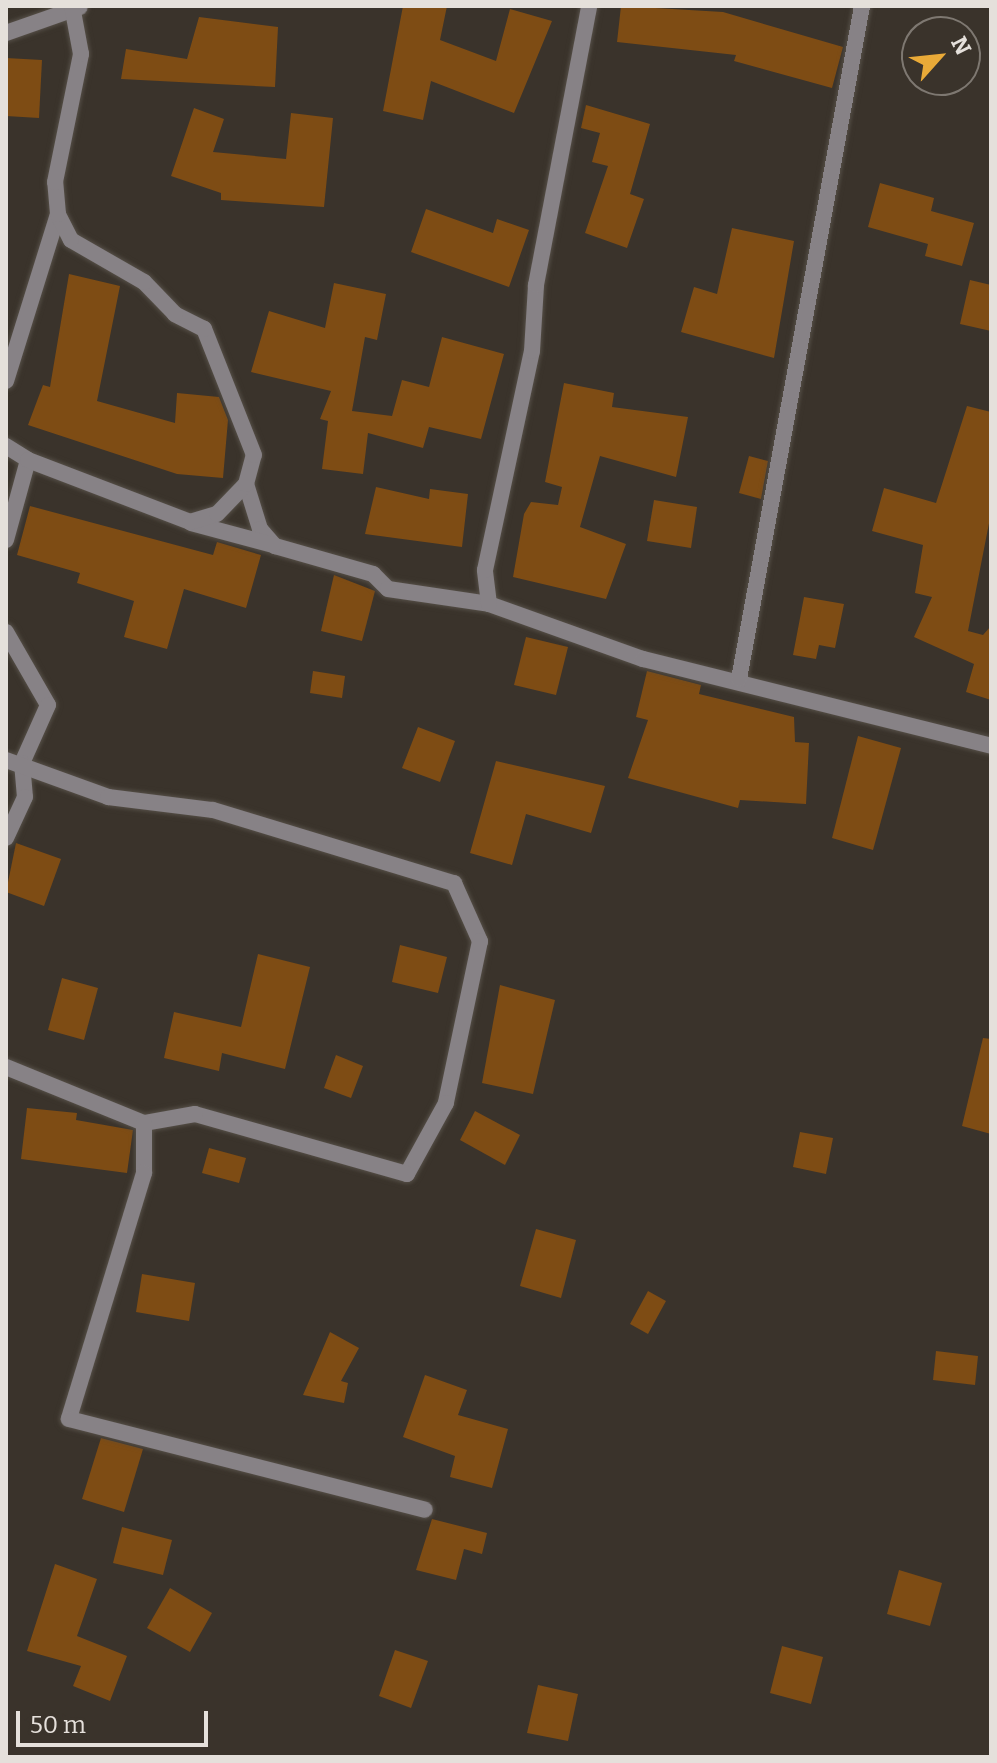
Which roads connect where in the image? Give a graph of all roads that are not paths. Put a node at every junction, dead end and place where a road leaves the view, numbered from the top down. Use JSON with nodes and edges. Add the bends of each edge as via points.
{"nodes":[{"id":1,"x":589,"y":6,"type":"edge"},
{"id":2,"x":862,"y":6,"type":"edge"},
{"id":3,"x":75,"y":8,"type":"edge"},
{"id":4,"x":6,"y":33,"type":"edge"},
{"id":5,"x":58,"y":214,"type":"junction"},
{"id":6,"x":6,"y":381,"type":"edge"},
{"id":7,"x":6,"y":446,"type":"edge"},
{"id":8,"x":28,"y":460,"type":"junction"},
{"id":9,"x":246,"y":484,"type":"junction"},
{"id":10,"x":190,"y":522,"type":"junction"},
{"id":11,"x":6,"y":540,"type":"edge"},
{"id":12,"x":275,"y":546,"type":"junction"},
{"id":13,"x":489,"y":604,"type":"junction"},
{"id":14,"x":6,"y":632,"type":"edge"},
{"id":15,"x":739,"y":679,"type":"junction"},
{"id":16,"x":991,"y":746,"type":"edge"},
{"id":17,"x":14,"y":762,"type":"edge"},
{"id":18,"x":6,"y":838,"type":"edge"},
{"id":19,"x":6,"y":1067,"type":"edge"},
{"id":20,"x":144,"y":1123,"type":"junction"},
{"id":21,"x":425,"y":1510,"type":"dead end"}],
"edges":[{"from":1,"to":13,"type":"street","via":[[536,285],[532,351],[485,570]]},
{"from":2,"to":15,"type":"street"},
{"from":3,"to":4,"type":"street"},
{"from":3,"to":5,"type":"street","via":[[81,54],[55,182]]},
{"from":5,"to":6,"type":"street"},
{"from":5,"to":9,"type":"street","via":[[71,240],[144,282],[175,314],[204,329],[244,416],[254,455]]},
{"from":7,"to":8,"type":"street"},
{"from":8,"to":10,"type":"street"},
{"from":8,"to":11,"type":"street"},
{"from":9,"to":10,"type":"street","via":[[217,514]]},
{"from":9,"to":12,"type":"street","via":[[260,529]]},
{"from":10,"to":12,"type":"street"},
{"from":12,"to":13,"type":"street","via":[[373,574],[388,589]]},
{"from":13,"to":15,"type":"street","via":[[643,659]]},
{"from":14,"to":17,"type":"street","via":[[48,705]]},
{"from":15,"to":16,"type":"street"},
{"from":17,"to":18,"type":"street","via":[[25,797]]},
{"from":17,"to":20,"type":"street","via":[[108,797],[213,810],[454,883],[480,941],[446,1103],[407,1174],[195,1114]]},
{"from":19,"to":20,"type":"street"},
{"from":20,"to":21,"type":"street","via":[[144,1173],[69,1419]]}]}
